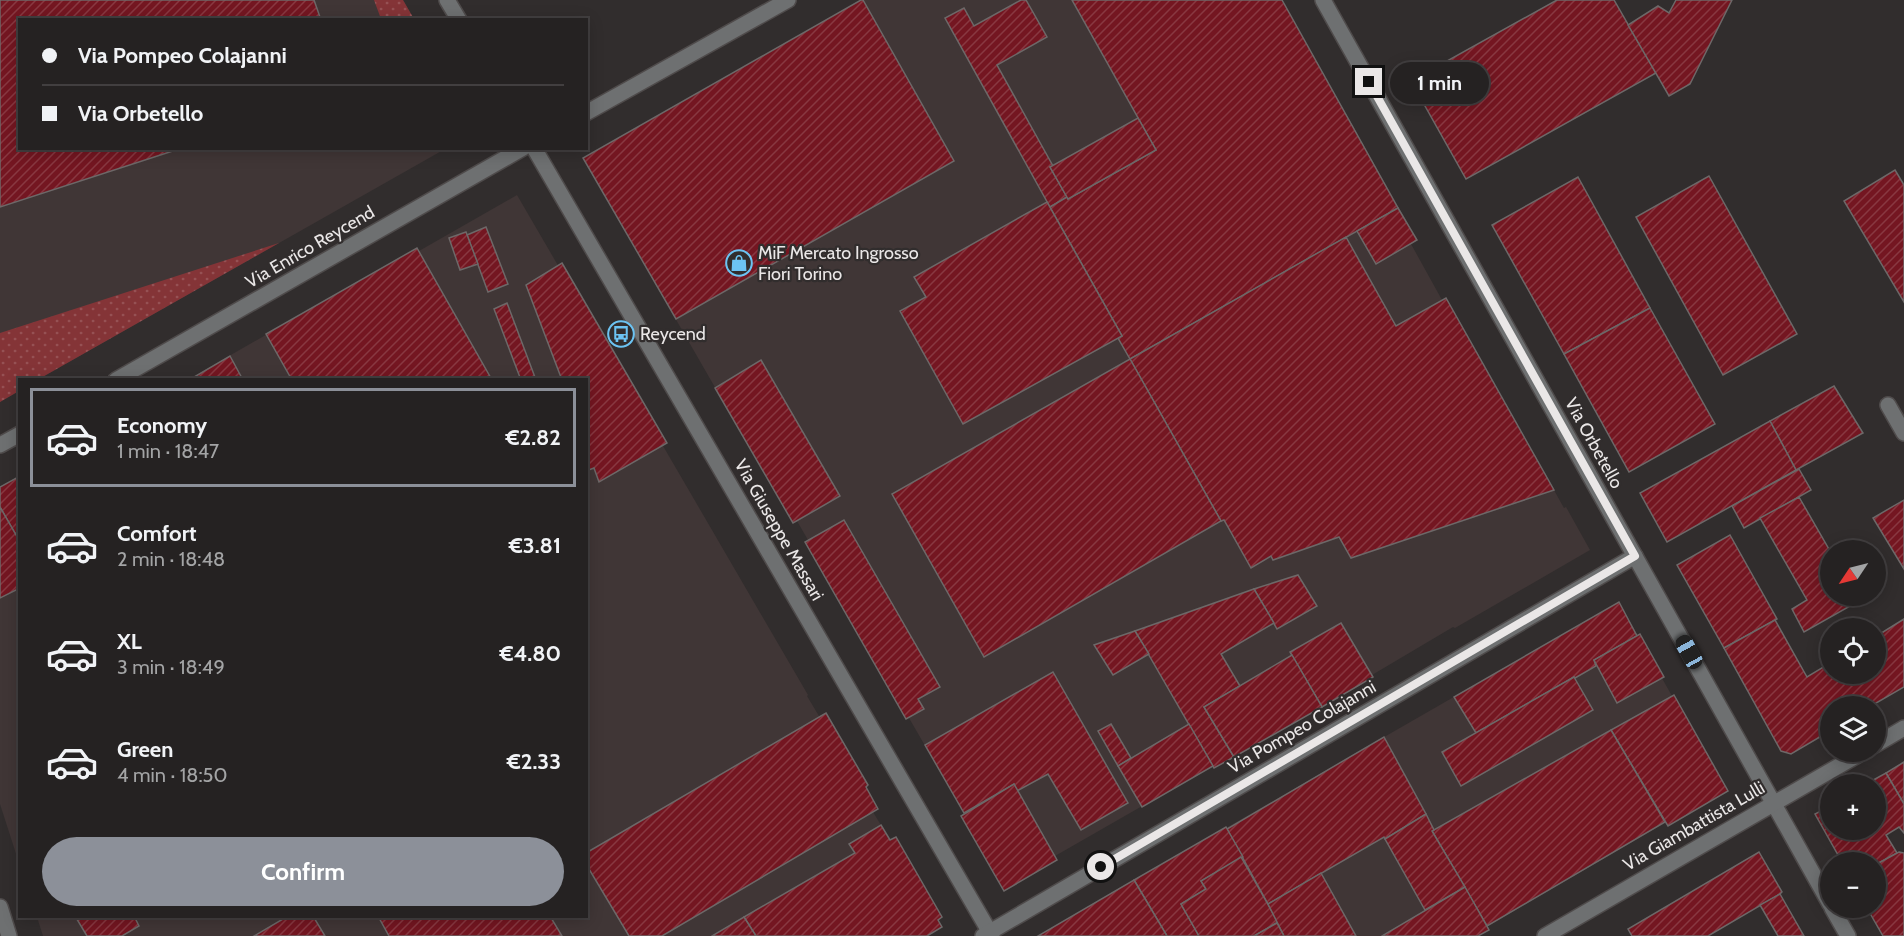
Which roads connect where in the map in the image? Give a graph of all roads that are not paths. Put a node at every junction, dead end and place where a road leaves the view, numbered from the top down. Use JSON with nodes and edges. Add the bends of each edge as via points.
{"nodes":[{"id":1,"x":447,"y":0,"type":"edge"},
{"id":2,"x":788,"y":0,"type":"edge"},
{"id":3,"x":1323,"y":0,"type":"edge"},
{"id":4,"x":458,"y":18,"type":"edge"},
{"id":5,"x":588,"y":112,"type":"edge"},
{"id":6,"x":519,"y":150,"type":"edge"},
{"id":7,"x":535,"y":150,"type":"edge"},
{"id":8,"x":120,"y":378,"type":"edge"},
{"id":9,"x":1888,"y":405,"type":"dead end"},
{"id":10,"x":1904,"y":432,"type":"edge"},
{"id":11,"x":18,"y":435,"type":"edge"},
{"id":12,"x":0,"y":446,"type":"edge"},
{"id":13,"x":1635,"y":556,"type":"junction"},
{"id":14,"x":1904,"y":728,"type":"edge"},
{"id":15,"x":1886,"y":739,"type":"edge"},
{"id":16,"x":1845,"y":762,"type":"edge"},
{"id":17,"x":1773,"y":803,"type":"junction"},
{"id":18,"x":1820,"y":886,"type":"edge"},
{"id":19,"x":0,"y":907,"type":"edge"},
{"id":20,"x":1838,"y":918,"type":"edge"},
{"id":21,"x":988,"y":935,"type":"edge"},
{"id":22,"x":9,"y":936,"type":"edge"},
{"id":23,"x":1545,"y":936,"type":"edge"},
{"id":24,"x":1848,"y":936,"type":"edge"}],
"edges":[{"from":1,"to":4,"type":"street"},
{"from":2,"to":5,"type":"street"},
{"from":3,"to":13,"type":"street","name":"Via Orbetello"},
{"from":6,"to":8,"type":"street","name":"Via Enrico Reycend"},
{"from":7,"to":21,"type":"street","name":"Via Giuseppe Massari"},
{"from":9,"to":10,"type":"street"},
{"from":11,"to":12,"type":"street"},
{"from":13,"to":17,"type":"street","name":"Via Orbetello"},
{"from":13,"to":21,"type":"street","name":"Via Pompeo Colajanni"},
{"from":14,"to":15,"type":"street"},
{"from":16,"to":17,"type":"street","name":"Via Giambattista Lulli"},
{"from":17,"to":18,"type":"street","name":"Via Orbetello"},
{"from":17,"to":23,"type":"street","name":"Via Giambattista Lulli"},
{"from":19,"to":22,"type":"street"},
{"from":20,"to":24,"type":"street","name":"Via Orbetello"}]}
